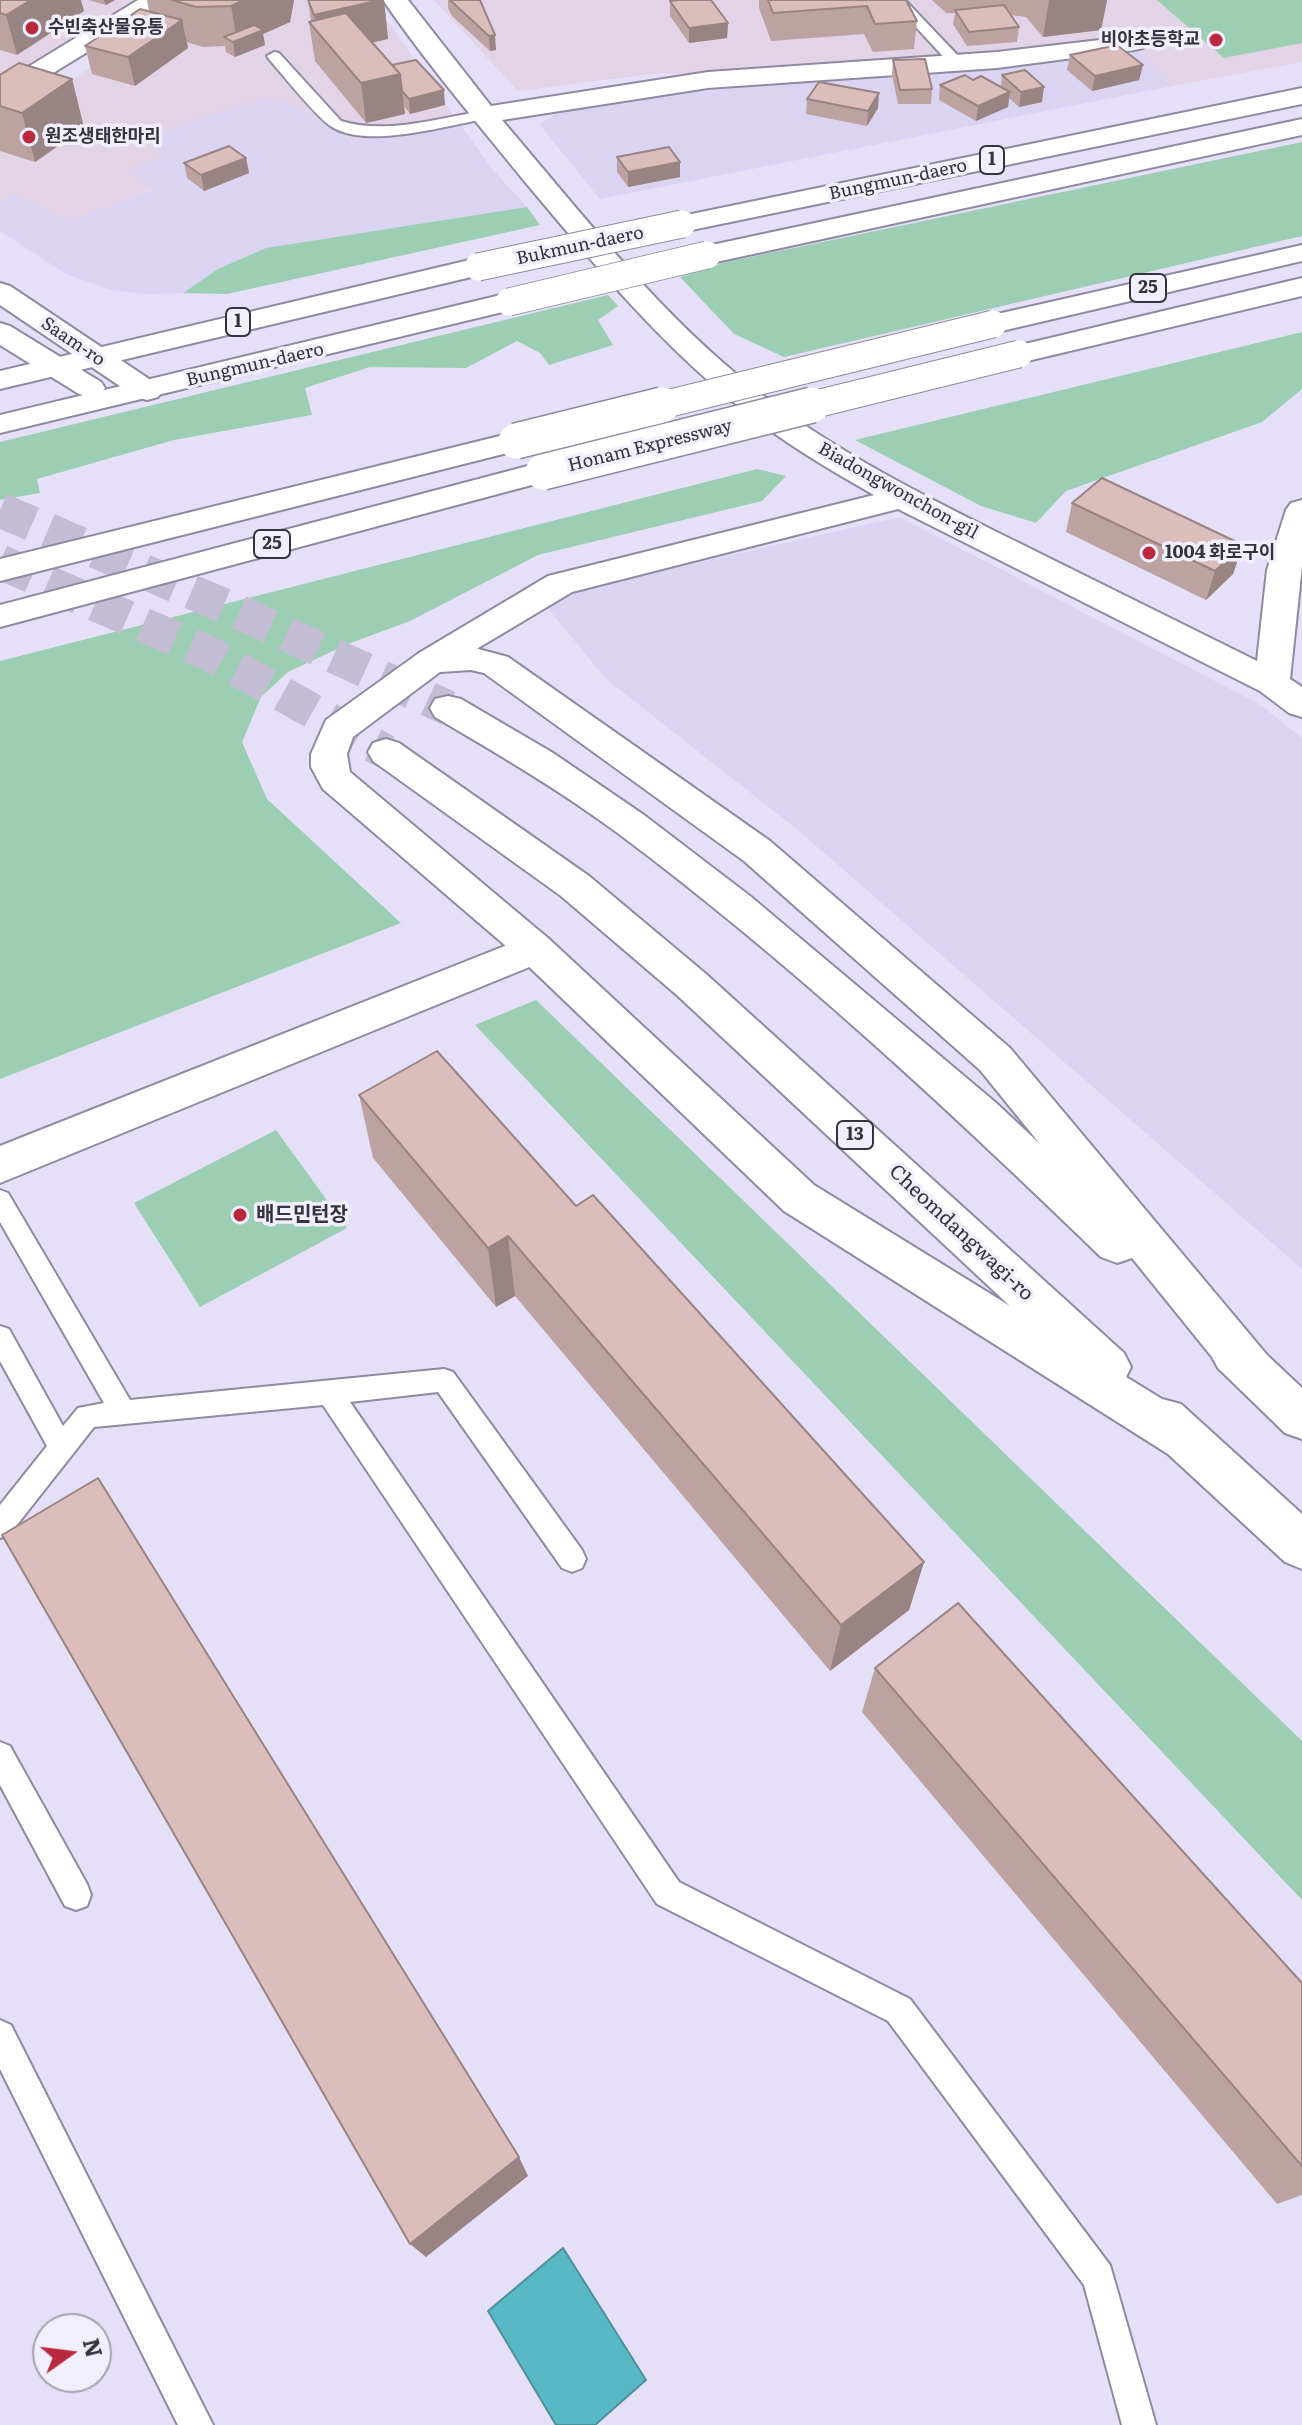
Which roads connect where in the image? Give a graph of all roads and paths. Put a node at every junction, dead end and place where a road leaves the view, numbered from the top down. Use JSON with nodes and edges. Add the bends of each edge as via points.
{"nodes":[{"id":1,"x":155,"y":0,"type":"edge"},
{"id":2,"x":395,"y":0,"type":"edge"},
{"id":3,"x":898,"y":0,"type":"edge"},
{"id":4,"x":1134,"y":43,"type":"dead end"},
{"id":5,"x":274,"y":56,"type":"dead end"},
{"id":6,"x":956,"y":62,"type":"junction"},
{"id":7,"x":0,"y":95,"type":"edge"},
{"id":8,"x":1302,"y":96,"type":"edge"},
{"id":9,"x":484,"y":115,"type":"junction"},
{"id":10,"x":1302,"y":127,"type":"edge"},
{"id":11,"x":682,"y":224,"type":"joint"},
{"id":12,"x":1302,"y":253,"type":"edge"},
{"id":13,"x":707,"y":255,"type":"joint"},
{"id":14,"x":1302,"y":287,"type":"edge"},
{"id":15,"x":0,"y":292,"type":"edge"},
{"id":16,"x":509,"y":302,"type":"joint"},
{"id":17,"x":0,"y":332,"type":"edge"},
{"id":18,"x":94,"y":357,"type":"junction"},
{"id":19,"x":55,"y":366,"type":"junction"},
{"id":20,"x":0,"y":380,"type":"edge"},
{"id":21,"x":147,"y":391,"type":"junction"},
{"id":22,"x":109,"y":400,"type":"junction"},
{"id":23,"x":0,"y":424,"type":"edge"},
{"id":24,"x":902,"y":498,"type":"junction"},
{"id":25,"x":1302,"y":510,"type":"edge"},
{"id":26,"x":0,"y":570,"type":"edge"},
{"id":27,"x":0,"y":616,"type":"edge"},
{"id":28,"x":431,"y":661,"type":"junction"},
{"id":29,"x":1272,"y":683,"type":"junction"},
{"id":30,"x":1302,"y":705,"type":"edge"},
{"id":31,"x":448,"y":708,"type":"tunnel mouth"},
{"id":32,"x":386,"y":752,"type":"tunnel mouth"},
{"id":33,"x":535,"y":949,"type":"junction"},
{"id":34,"x":0,"y":1165,"type":"edge"},
{"id":35,"x":0,"y":1200,"type":"edge"},
{"id":36,"x":0,"y":1337,"type":"edge"},
{"id":37,"x":1255,"y":1375,"type":"junction"},
{"id":38,"x":329,"y":1393,"type":"junction"},
{"id":39,"x":124,"y":1413,"type":"junction"},
{"id":40,"x":1302,"y":1418,"type":"edge"},
{"id":41,"x":1184,"y":1438,"type":"junction"},
{"id":42,"x":62,"y":1448,"type":"junction"},
{"id":43,"x":0,"y":1526,"type":"edge"},
{"id":44,"x":1302,"y":1546,"type":"edge"},
{"id":45,"x":572,"y":1559,"type":"dead end"},
{"id":46,"x":0,"y":1756,"type":"edge"},
{"id":47,"x":76,"y":1895,"type":"dead end"},
{"id":48,"x":0,"y":2036,"type":"edge"},
{"id":49,"x":196,"y":2425,"type":"edge"},
{"id":50,"x":1139,"y":2425,"type":"edge"}],
"edges":[{"from":1,"to":7,"type":"main road"},
{"from":2,"to":9,"type":"main road","name":"Biadongwonchon-gil"},
{"from":3,"to":6,"type":"lane"},
{"from":4,"to":6,"type":"main road"},
{"from":5,"to":9,"type":"lane","via":[[336,124],[347,129],[384,130]]},
{"from":6,"to":9,"type":"main road","via":[[708,80]]},
{"from":8,"to":11,"type":"main road","name":"Bungmun-daero","number":"1"},
{"from":9,"to":24,"type":"main road","name":"Biadongwonchon-gil","via":[[659,318],[748,399],[829,456]]},
{"from":10,"to":13,"type":"main road","name":"Bungmun-daero","number":"1"},
{"from":11,"to":18,"type":"main road","name":"Bukmun-daero","number":"1","bridge":true},
{"from":12,"to":26,"type":"main road","name":"Honam Expressway","number":"25","bridge":true,"via":[[993,324]]},
{"from":13,"to":16,"type":"main road","name":"Bukmun-daero","number":"1","bridge":true},
{"from":14,"to":27,"type":"main road","name":"Honam Expressway","number":"25","bridge":true,"via":[[543,472]]},
{"from":15,"to":18,"type":"main road","name":"Saam-ro"},
{"from":16,"to":21,"type":"main road","name":"Bungmun-daero","number":"1"},
{"from":17,"to":19,"type":"main road","name":"Saam-ro"},
{"from":18,"to":19,"type":"main road","number":"1"},
{"from":18,"to":21,"type":"main road","name":"Saam-ro"},
{"from":19,"to":20,"type":"main road","number":"1"},
{"from":19,"to":22,"type":"main road","name":"Saam-ro"},
{"from":21,"to":22,"type":"main road","name":"Bungmun-daero","number":"1"},
{"from":22,"to":23,"type":"main road","name":"Bungmun-daero","number":"1"},
{"from":24,"to":28,"type":"main road","via":[[560,584]]},
{"from":24,"to":29,"type":"main road","name":"Biadongwonchon-gil"},
{"from":25,"to":29,"type":"main road","via":[[1284,570]]},
{"from":28,"to":33,"type":"main road","via":[[339,729],[329,750],[330,772]]},
{"from":28,"to":37,"type":"main road","via":[[471,658],[496,665],[757,851],[995,1059]]},
{"from":29,"to":30,"type":"main road","name":"Biadongwonchon-gil"},
{"from":31,"to":37,"type":"main road","via":[[618,815],[736,906],[980,1114]]},
{"from":32,"to":41,"type":"main road","name":"Cheomdangwagi-ro","number":"13","via":[[575,886],[692,985]]},
{"from":33,"to":34,"type":"main road"},
{"from":33,"to":41,"type":"main road","via":[[799,1198]]},
{"from":35,"to":39,"type":"lane"},
{"from":36,"to":42,"type":"lane"},
{"from":37,"to":40,"type":"main road"},
{"from":38,"to":39,"type":"lane"},
{"from":38,"to":45,"type":"lane","via":[[444,1380]]},
{"from":38,"to":50,"type":"lane","via":[[668,1893],[899,2010],[1098,2277]]},
{"from":39,"to":42,"type":"lane","via":[[87,1416]]},
{"from":41,"to":44,"type":"main road","name":"Cheomdangwagi-ro","number":"13"},
{"from":42,"to":43,"type":"lane"},
{"from":46,"to":47,"type":"lane"},
{"from":48,"to":49,"type":"lane"}]}
